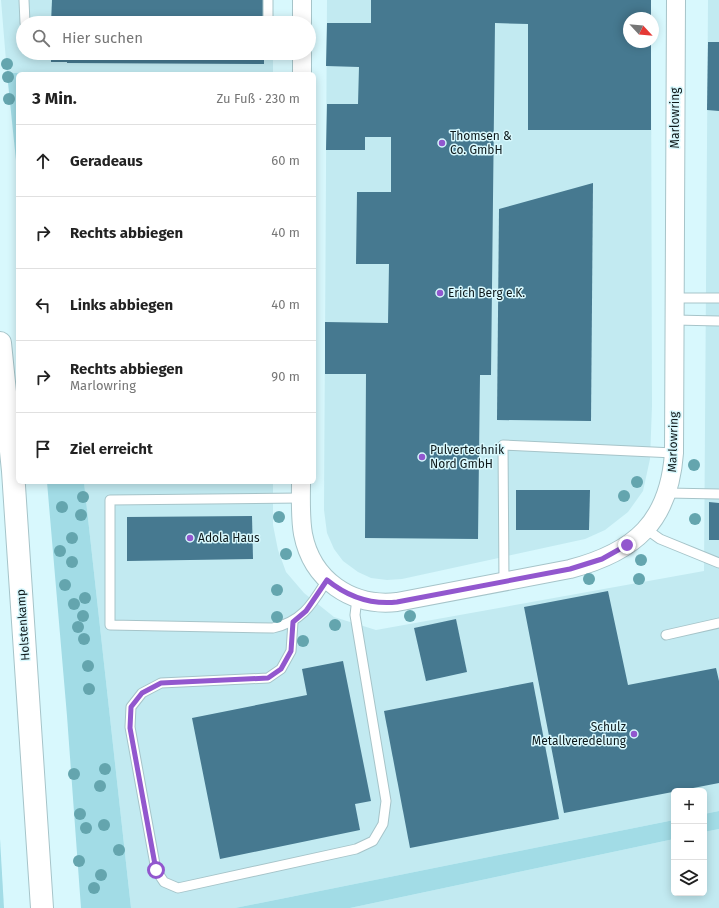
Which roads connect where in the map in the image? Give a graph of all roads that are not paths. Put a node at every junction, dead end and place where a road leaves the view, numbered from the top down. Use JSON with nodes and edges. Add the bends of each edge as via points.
{"nodes":[{"id":1,"x":24,"y":0,"type":"edge"},
{"id":2,"x":268,"y":0,"type":"edge"},
{"id":3,"x":302,"y":0,"type":"edge"},
{"id":4,"x":676,"y":0,"type":"edge"},
{"id":5,"x":25,"y":16,"type":"edge"},
{"id":6,"x":268,"y":16,"type":"edge"},
{"id":7,"x":302,"y":16,"type":"edge"},
{"id":8,"x":302,"y":60,"type":"edge"},
{"id":9,"x":302,"y":72,"type":"edge"},
{"id":10,"x":675,"y":298,"type":"junction"},
{"id":11,"x":719,"y":298,"type":"edge"},
{"id":12,"x":675,"y":320,"type":"junction"},
{"id":13,"x":719,"y":321,"type":"edge"},
{"id":14,"x":0,"y":343,"type":"edge"},
{"id":15,"x":674,"y":453,"type":"junction"},
{"id":16,"x":301,"y":490,"type":"edge"},
{"id":17,"x":667,"y":493,"type":"junction"},
{"id":18,"x":719,"y":494,"type":"edge"},
{"id":19,"x":646,"y":529,"type":"junction"},
{"id":20,"x":719,"y":563,"type":"edge"},
{"id":21,"x":327,"y":580,"type":"junction"},
{"id":22,"x":504,"y":581,"type":"junction"},
{"id":23,"x":357,"y":598,"type":"junction"},
{"id":24,"x":293,"y":622,"type":"junction"},
{"id":25,"x":719,"y":623,"type":"edge"},
{"id":26,"x":666,"y":635,"type":"dead end"},
{"id":27,"x":42,"y":908,"type":"edge"}],
"edges":[{"from":1,"to":5,"type":"lane"},
{"from":2,"to":6,"type":"lane"},
{"from":3,"to":7,"type":"street"},
{"from":4,"to":10,"type":"street","name":"Marlowring"},
{"from":8,"to":9,"type":"street"},
{"from":10,"to":11,"type":"lane"},
{"from":10,"to":12,"type":"street","name":"Marlowring"},
{"from":12,"to":13,"type":"lane"},
{"from":12,"to":15,"type":"street","name":"Marlowring"},
{"from":14,"to":27,"type":"main road","name":"Holstenkamp","via":[[13,471]]},
{"from":15,"to":17,"type":"street","name":"Marlowring"},
{"from":15,"to":22,"type":"lane","via":[[503,445]]},
{"from":16,"to":21,"type":"street","name":"Marlowring","via":[[301,522],[306,544],[314,565]]},
{"from":16,"to":24,"type":"lane","via":[[110,500],[110,625],[273,628]]},
{"from":17,"to":18,"type":"lane"},
{"from":17,"to":19,"type":"street","name":"Marlowring","via":[[660,509]]},
{"from":19,"to":20,"type":"lane","via":[[660,538]]},
{"from":19,"to":22,"type":"street","name":"Marlowring","via":[[627,545],[592,563]]},
{"from":21,"to":23,"type":"street","name":"Marlowring"},
{"from":21,"to":24,"type":"lane","via":[[306,611]]},
{"from":22,"to":23,"type":"street","name":"Marlowring","via":[[391,603],[374,603]]},
{"from":23,"to":24,"type":"lane","via":[[355,615],[386,801],[382,824],[372,841],[356,849],[178,888],[164,882],[156,870],[130,728],[131,707],[142,693],[161,683],[268,678],[281,669],[291,651]]},
{"from":25,"to":26,"type":"lane"}]}
